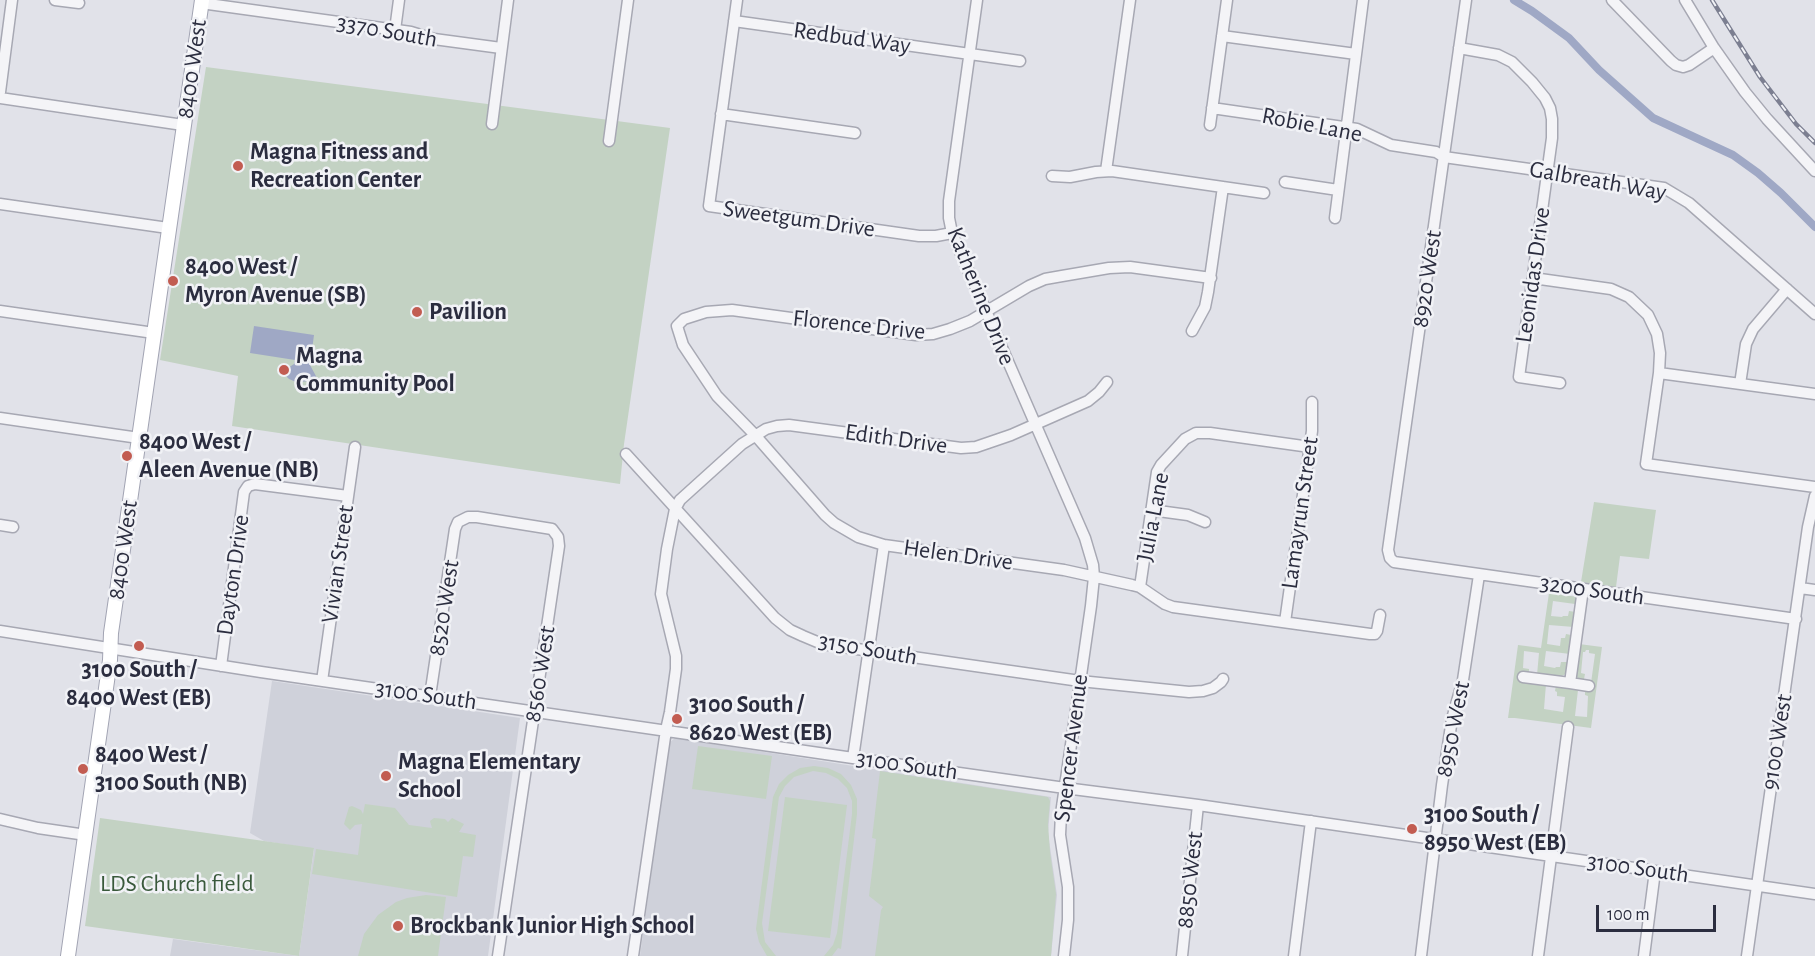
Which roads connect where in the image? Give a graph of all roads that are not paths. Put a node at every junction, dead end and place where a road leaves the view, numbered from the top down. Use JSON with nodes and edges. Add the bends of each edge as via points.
{"nodes":[{"id":1,"x":12,"y":0,"type":"edge"},
{"id":2,"x":55,"y":0,"type":"edge"},
{"id":3,"x":399,"y":0,"type":"edge"},
{"id":4,"x":508,"y":0,"type":"edge"},
{"id":5,"x":628,"y":0,"type":"edge"},
{"id":6,"x":737,"y":0,"type":"edge"},
{"id":7,"x":977,"y":0,"type":"edge"},
{"id":8,"x":1130,"y":0,"type":"edge"},
{"id":9,"x":1227,"y":0,"type":"edge"},
{"id":10,"x":1363,"y":0,"type":"edge"},
{"id":11,"x":1466,"y":0,"type":"edge"},
{"id":12,"x":1612,"y":0,"type":"edge"},
{"id":13,"x":1685,"y":0,"type":"edge"},
{"id":14,"x":201,"y":1,"type":"edge"},
{"id":15,"x":79,"y":3,"type":"dead end"},
{"id":16,"x":734,"y":21,"type":"junction"},
{"id":17,"x":395,"y":30,"type":"junction"},
{"id":18,"x":1222,"y":36,"type":"junction"},
{"id":19,"x":501,"y":48,"type":"junction"},
{"id":20,"x":1460,"y":48,"type":"junction"},
{"id":21,"x":1714,"y":48,"type":"junction"},
{"id":22,"x":969,"y":54,"type":"junction"},
{"id":23,"x":1356,"y":54,"type":"junction"},
{"id":24,"x":1020,"y":61,"type":"dead end"},
{"id":25,"x":0,"y":92,"type":"edge"},
{"id":26,"x":0,"y":98,"type":"edge"},
{"id":27,"x":1212,"y":108,"type":"junction"},
{"id":28,"x":722,"y":114,"type":"junction"},
{"id":29,"x":492,"y":124,"type":"dead end"},
{"id":30,"x":183,"y":125,"type":"junction"},
{"id":31,"x":1210,"y":125,"type":"dead end"},
{"id":32,"x":1346,"y":128,"type":"junction"},
{"id":33,"x":855,"y":133,"type":"dead end"},
{"id":34,"x":609,"y":141,"type":"dead end"},
{"id":35,"x":1444,"y":157,"type":"junction"},
{"id":36,"x":1106,"y":171,"type":"junction"},
{"id":37,"x":1548,"y":171,"type":"junction"},
{"id":38,"x":1815,"y":171,"type":"edge"},
{"id":39,"x":1052,"y":176,"type":"dead end"},
{"id":40,"x":1285,"y":182,"type":"dead end"},
{"id":41,"x":1223,"y":187,"type":"junction"},
{"id":42,"x":1338,"y":190,"type":"junction"},
{"id":43,"x":1264,"y":193,"type":"dead end"},
{"id":44,"x":0,"y":204,"type":"edge"},
{"id":45,"x":1335,"y":218,"type":"dead end"},
{"id":46,"x":168,"y":228,"type":"junction"},
{"id":47,"x":952,"y":232,"type":"junction"},
{"id":48,"x":1210,"y":278,"type":"junction"},
{"id":49,"x":1533,"y":278,"type":"junction"},
{"id":50,"x":1787,"y":289,"type":"junction"},
{"id":51,"x":0,"y":311,"type":"edge"},
{"id":52,"x":986,"y":313,"type":"junction"},
{"id":53,"x":1815,"y":314,"type":"edge"},
{"id":54,"x":677,"y":326,"type":"joint"},
{"id":55,"x":1192,"y":331,"type":"dead end"},
{"id":56,"x":154,"y":333,"type":"junction"},
{"id":57,"x":1659,"y":373,"type":"junction"},
{"id":58,"x":1107,"y":382,"type":"dead end"},
{"id":59,"x":1560,"y":383,"type":"dead end"},
{"id":60,"x":1740,"y":384,"type":"junction"},
{"id":61,"x":1815,"y":394,"type":"edge"},
{"id":62,"x":1312,"y":402,"type":"dead end"},
{"id":63,"x":0,"y":418,"type":"edge"},
{"id":64,"x":1034,"y":424,"type":"junction"},
{"id":65,"x":755,"y":435,"type":"junction"},
{"id":66,"x":139,"y":438,"type":"junction"},
{"id":67,"x":355,"y":447,"type":"dead end"},
{"id":68,"x":1310,"y":447,"type":"junction"},
{"id":69,"x":626,"y":454,"type":"dead end"},
{"id":70,"x":1815,"y":487,"type":"edge"},
{"id":71,"x":348,"y":496,"type":"junction"},
{"id":72,"x":1815,"y":496,"type":"edge"},
{"id":73,"x":675,"y":509,"type":"junction"},
{"id":74,"x":1151,"y":510,"type":"junction"},
{"id":75,"x":1205,"y":522,"type":"dead end"},
{"id":76,"x":0,"y":525,"type":"edge"},
{"id":77,"x":13,"y":527,"type":"dead end"},
{"id":78,"x":557,"y":535,"type":"joint"},
{"id":79,"x":884,"y":545,"type":"junction"},
{"id":80,"x":1390,"y":558,"type":"joint"},
{"id":81,"x":1479,"y":575,"type":"junction"},
{"id":82,"x":1094,"y":577,"type":"junction"},
{"id":83,"x":1140,"y":587,"type":"junction"},
{"id":84,"x":1800,"y":588,"type":"junction"},
{"id":85,"x":1583,"y":589,"type":"junction"},
{"id":86,"x":1815,"y":590,"type":"edge"},
{"id":87,"x":1380,"y":615,"type":"dead end"},
{"id":88,"x":1796,"y":618,"type":"junction"},
{"id":89,"x":1285,"y":622,"type":"junction"},
{"id":90,"x":0,"y":631,"type":"edge"},
{"id":91,"x":111,"y":647,"type":"junction"},
{"id":92,"x":868,"y":650,"type":"junction"},
{"id":93,"x":221,"y":666,"type":"junction"},
{"id":94,"x":1523,"y":677,"type":"dead end"},
{"id":95,"x":1223,"y":679,"type":"dead end"},
{"id":96,"x":322,"y":681,"type":"junction"},
{"id":97,"x":1080,"y":681,"type":"junction"},
{"id":98,"x":1570,"y":683,"type":"junction"},
{"id":99,"x":1589,"y":686,"type":"dead end"},
{"id":100,"x":430,"y":696,"type":"junction"},
{"id":101,"x":535,"y":711,"type":"junction"},
{"id":102,"x":1568,"y":727,"type":"dead end"},
{"id":103,"x":666,"y":730,"type":"junction"},
{"id":104,"x":853,"y":758,"type":"junction"},
{"id":105,"x":1065,"y":788,"type":"junction"},
{"id":106,"x":1198,"y":805,"type":"junction"},
{"id":107,"x":0,"y":819,"type":"edge"},
{"id":108,"x":1311,"y":821,"type":"junction"},
{"id":109,"x":86,"y":835,"type":"junction"},
{"id":110,"x":1436,"y":840,"type":"junction"},
{"id":111,"x":1551,"y":856,"type":"junction"},
{"id":112,"x":1655,"y":871,"type":"junction"},
{"id":113,"x":1756,"y":885,"type":"junction"},
{"id":114,"x":1815,"y":894,"type":"edge"},
{"id":115,"x":68,"y":956,"type":"edge"},
{"id":116,"x":498,"y":956,"type":"edge"},
{"id":117,"x":633,"y":956,"type":"edge"},
{"id":118,"x":1064,"y":956,"type":"edge"},
{"id":119,"x":1182,"y":956,"type":"edge"},
{"id":120,"x":1294,"y":956,"type":"edge"},
{"id":121,"x":1421,"y":956,"type":"edge"},
{"id":122,"x":1538,"y":956,"type":"edge"},
{"id":123,"x":1644,"y":956,"type":"edge"},
{"id":124,"x":1747,"y":956,"type":"edge"}],
"edges":[{"from":1,"to":25,"type":"street"},
{"from":2,"to":15,"type":"street"},
{"from":3,"to":17,"type":"street"},
{"from":4,"to":19,"type":"street"},
{"from":5,"to":34,"type":"street"},
{"from":6,"to":16,"type":"street","name":"Sweetgum Drive"},
{"from":7,"to":22,"type":"street","name":"Katherine Drive"},
{"from":8,"to":36,"type":"street"},
{"from":9,"to":18,"type":"street"},
{"from":10,"to":23,"type":"street"},
{"from":11,"to":20,"type":"street","name":"8920 West"},
{"from":12,"to":21,"type":"street","via":[[1676,65],[1689,65]]},
{"from":13,"to":21,"type":"street"},
{"from":14,"to":17,"type":"street","name":"3370 South"},
{"from":14,"to":30,"type":"main road","name":"8400 West"},
{"from":16,"to":22,"type":"street","name":"Redbud Way"},
{"from":16,"to":28,"type":"street","name":"Sweetgum Drive"},
{"from":17,"to":19,"type":"street","name":"3370 South"},
{"from":18,"to":23,"type":"street"},
{"from":18,"to":27,"type":"street"},
{"from":19,"to":29,"type":"street"},
{"from":20,"to":35,"type":"street","name":"8920 West"},
{"from":20,"to":37,"type":"street","name":"Leonidas Drive","via":[[1506,58],[1526,74],[1545,98],[1553,129]]},
{"from":21,"to":38,"type":"street","via":[[1767,119]]},
{"from":22,"to":24,"type":"street","name":"Redbud Way"},
{"from":22,"to":47,"type":"street","name":"Katherine Drive","via":[[949,201]]},
{"from":23,"to":32,"type":"street"},
{"from":26,"to":30,"type":"street"},
{"from":27,"to":31,"type":"street"},
{"from":27,"to":32,"type":"street","name":"Robie Lane"},
{"from":28,"to":33,"type":"street"},
{"from":28,"to":47,"type":"street","name":"Sweetgum Drive","via":[[709,206],[919,236]]},
{"from":30,"to":46,"type":"main road","name":"8400 West"},
{"from":32,"to":35,"type":"street","name":"Robie Lane","via":[[1357,129],[1390,145],[1436,152]]},
{"from":32,"to":42,"type":"street"},
{"from":35,"to":37,"type":"street","name":"Galbreath Way"},
{"from":35,"to":80,"type":"street","name":"8920 West","via":[[1388,550]]},
{"from":36,"to":39,"type":"street"},
{"from":36,"to":41,"type":"street"},
{"from":37,"to":49,"type":"street","name":"Leonidas Drive"},
{"from":37,"to":50,"type":"street","name":"Galbreath Way","via":[[1673,192]]},
{"from":40,"to":42,"type":"street"},
{"from":41,"to":43,"type":"street"},
{"from":41,"to":48,"type":"street"},
{"from":42,"to":45,"type":"street"},
{"from":44,"to":46,"type":"street"},
{"from":46,"to":56,"type":"main road","name":"8400 West"},
{"from":47,"to":52,"type":"street","name":"Katherine Drive"},
{"from":48,"to":52,"type":"street","name":"Florence Drive","via":[[1141,268],[1109,268],[1045,279]]},
{"from":48,"to":55,"type":"street","via":[[1204,307]]},
{"from":49,"to":57,"type":"street","via":[[1611,289],[1636,302],[1658,334]]},
{"from":49,"to":59,"type":"street","name":"Leonidas Drive","via":[[1519,377]]},
{"from":50,"to":53,"type":"street","name":"Galbreath Way"},
{"from":50,"to":60,"type":"street","via":[[1753,329],[1746,344]]},
{"from":51,"to":56,"type":"street"},
{"from":52,"to":54,"type":"street","name":"Florence Drive","via":[[950,329],[916,335],[732,310],[706,312],[684,319]]},
{"from":52,"to":64,"type":"street","name":"Katherine Drive"},
{"from":54,"to":65,"type":"street","name":"Helen Drive","via":[[683,345],[704,378]]},
{"from":56,"to":66,"type":"main road","name":"8400 West"},
{"from":57,"to":60,"type":"street"},
{"from":57,"to":70,"type":"street","via":[[1646,464]]},
{"from":58,"to":64,"type":"street","name":"Edith Drive","via":[[1088,401]]},
{"from":60,"to":61,"type":"street"},
{"from":62,"to":68,"type":"street","name":"Lamayrun Street"},
{"from":63,"to":66,"type":"street"},
{"from":64,"to":65,"type":"street","name":"Edith Drive","via":[[988,444],[961,448],[789,425]]},
{"from":64,"to":82,"type":"street","name":"Katherine Drive","via":[[1085,538]]},
{"from":65,"to":73,"type":"street","name":"Edith Drive","via":[[690,490]]},
{"from":65,"to":79,"type":"street","name":"Helen Drive","via":[[825,515],[858,537]]},
{"from":66,"to":91,"type":"main road","name":"8400 West"},
{"from":67,"to":71,"type":"street","name":"Vivian Street"},
{"from":68,"to":74,"type":"street","name":"Julia Lane","via":[[1210,433],[1190,435],[1159,468]]},
{"from":68,"to":89,"type":"street","name":"Lamayrun Street"},
{"from":69,"to":73,"type":"street","name":"3150 South"},
{"from":71,"to":93,"type":"street","name":"Dayton Drive","via":[[248,486],[244,492]]},
{"from":71,"to":96,"type":"street","name":"Vivian Street"},
{"from":72,"to":84,"type":"street","name":"9100 West"},
{"from":73,"to":92,"type":"street","name":"3150 South","via":[[790,630],[822,644]]},
{"from":73,"to":103,"type":"street","via":[[661,594],[676,657]]},
{"from":74,"to":75,"type":"street","via":[[1188,515]]},
{"from":74,"to":83,"type":"street","name":"Julia Lane"},
{"from":76,"to":77,"type":"street"},
{"from":78,"to":100,"type":"street","name":"8520 West","via":[[549,528],[535,525],[477,517],[460,521],[455,529]]},
{"from":78,"to":101,"type":"street","name":"8560 West","via":[[559,546]]},
{"from":79,"to":82,"type":"street","name":"Helen Drive"},
{"from":79,"to":92,"type":"street"},
{"from":80,"to":81,"type":"street","name":"3200 South","via":[[1394,562]]},
{"from":81,"to":85,"type":"street","name":"3200 South"},
{"from":81,"to":110,"type":"street","name":"8950 West","via":[[1449,737]]},
{"from":82,"to":83,"type":"street","name":"Helen Drive"},
{"from":82,"to":97,"type":"street","name":"Spencer Avenue"},
{"from":83,"to":89,"type":"street","name":"Helen Drive","via":[[1165,604]]},
{"from":84,"to":86,"type":"street"},
{"from":84,"to":88,"type":"street","name":"9100 West"},
{"from":85,"to":88,"type":"street","name":"3200 South"},
{"from":85,"to":98,"type":"street"},
{"from":87,"to":89,"type":"street","name":"Helen Drive","via":[[1375,634]]},
{"from":88,"to":113,"type":"street","name":"9100 West"},
{"from":90,"to":91,"type":"street","name":"3100 South"},
{"from":91,"to":93,"type":"street","name":"3100 South"},
{"from":91,"to":109,"type":"main road","name":"8400 West"},
{"from":92,"to":97,"type":"street","name":"3150 South"},
{"from":92,"to":104,"type":"street"},
{"from":93,"to":96,"type":"street","name":"3100 South"},
{"from":94,"to":98,"type":"street"},
{"from":95,"to":97,"type":"street","name":"3150 South","via":[[1213,688],[1189,692]]},
{"from":96,"to":100,"type":"street","name":"3100 South"},
{"from":97,"to":105,"type":"street","name":"Spencer Avenue"},
{"from":98,"to":99,"type":"street"},
{"from":100,"to":101,"type":"street","name":"3100 South"},
{"from":101,"to":103,"type":"street","name":"3100 South"},
{"from":101,"to":116,"type":"street","name":"8560 West"},
{"from":102,"to":111,"type":"street"},
{"from":103,"to":104,"type":"street","name":"3100 South"},
{"from":103,"to":117,"type":"street"},
{"from":104,"to":105,"type":"street","name":"3100 South"},
{"from":105,"to":106,"type":"street","name":"3100 South"},
{"from":105,"to":118,"type":"street","name":"Spencer Avenue","via":[[1060,835],[1068,887]]},
{"from":106,"to":108,"type":"street","name":"3100 South"},
{"from":106,"to":119,"type":"street","name":"8850 West"},
{"from":107,"to":109,"type":"street"},
{"from":108,"to":110,"type":"street","name":"3100 South"},
{"from":108,"to":120,"type":"street"},
{"from":109,"to":115,"type":"main road","name":"8400 West"},
{"from":110,"to":111,"type":"street","name":"3100 South"},
{"from":110,"to":121,"type":"street","name":"8950 West"},
{"from":111,"to":112,"type":"street","name":"3100 South"},
{"from":111,"to":122,"type":"street"},
{"from":112,"to":113,"type":"street","name":"3100 South"},
{"from":112,"to":123,"type":"street"},
{"from":113,"to":114,"type":"street","name":"3100 South"},
{"from":113,"to":124,"type":"street","name":"9100 West"}]}
